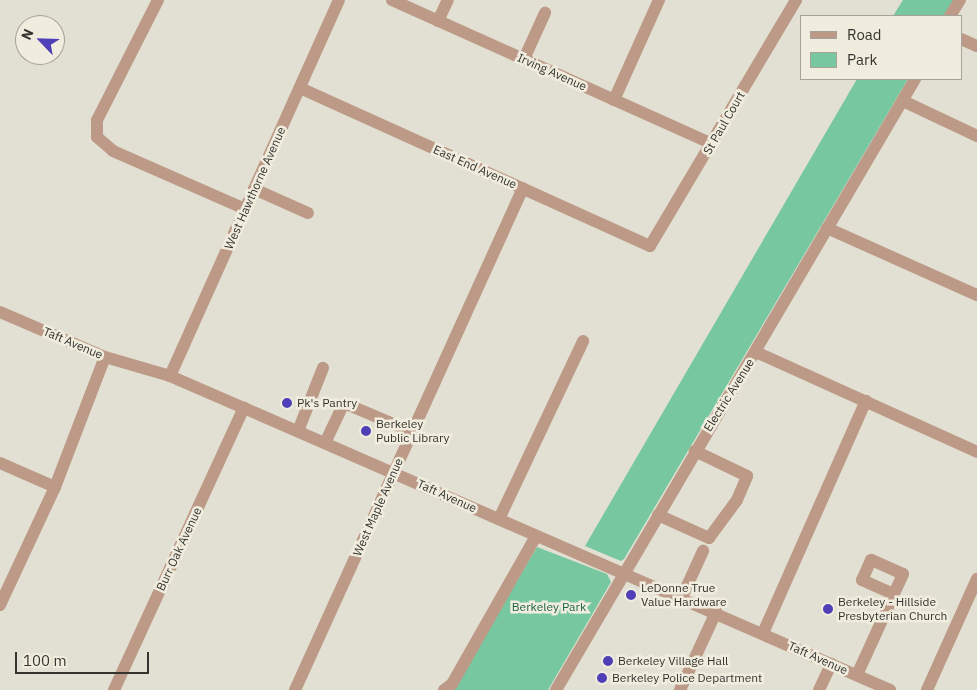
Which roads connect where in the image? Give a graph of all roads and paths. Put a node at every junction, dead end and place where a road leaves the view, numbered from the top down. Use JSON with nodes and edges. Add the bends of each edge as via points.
{"nodes":[{"id":1,"x":158,"y":0,"type":"edge"},
{"id":2,"x":340,"y":0,"type":"edge"},
{"id":3,"x":392,"y":0,"type":"edge"},
{"id":4,"x":448,"y":0,"type":"edge"},
{"id":5,"x":659,"y":0,"type":"edge"},
{"id":6,"x":796,"y":0,"type":"edge"},
{"id":7,"x":960,"y":0,"type":"edge"},
{"id":8,"x":545,"y":13,"type":"dead end"},
{"id":9,"x":951,"y":15,"type":"edge"},
{"id":10,"x":438,"y":21,"type":"junction"},
{"id":11,"x":962,"y":39,"type":"edge"},
{"id":12,"x":977,"y":46,"type":"edge"},
{"id":13,"x":524,"y":60,"type":"junction"},
{"id":14,"x":914,"y":80,"type":"edge"},
{"id":15,"x":300,"y":88,"type":"junction"},
{"id":16,"x":614,"y":100,"type":"junction"},
{"id":17,"x":903,"y":101,"type":"junction"},
{"id":18,"x":977,"y":136,"type":"edge"},
{"id":19,"x":712,"y":144,"type":"junction"},
{"id":20,"x":523,"y":188,"type":"junction"},
{"id":21,"x":254,"y":189,"type":"junction"},
{"id":22,"x":245,"y":208,"type":"junction"},
{"id":23,"x":308,"y":213,"type":"dead end"},
{"id":24,"x":827,"y":228,"type":"junction"},
{"id":25,"x":650,"y":246,"type":"joint"},
{"id":26,"x":977,"y":295,"type":"edge"},
{"id":27,"x":0,"y":312,"type":"edge"},
{"id":28,"x":583,"y":341,"type":"dead end"},
{"id":29,"x":756,"y":352,"type":"junction"},
{"id":30,"x":105,"y":357,"type":"junction"},
{"id":31,"x":323,"y":368,"type":"dead end"},
{"id":32,"x":170,"y":376,"type":"junction"},
{"id":33,"x":866,"y":401,"type":"junction"},
{"id":34,"x":244,"y":408,"type":"junction"},
{"id":35,"x":298,"y":431,"type":"junction"},
{"id":36,"x":412,"y":432,"type":"junction"},
{"id":37,"x":325,"y":443,"type":"junction"},
{"id":38,"x":695,"y":451,"type":"junction"},
{"id":39,"x":977,"y":452,"type":"edge"},
{"id":40,"x":0,"y":463,"type":"edge"},
{"id":41,"x":394,"y":472,"type":"junction"},
{"id":42,"x":55,"y":487,"type":"junction"},
{"id":43,"x":658,"y":515,"type":"junction"},
{"id":44,"x":499,"y":519,"type":"junction"},
{"id":45,"x":536,"y":536,"type":"junction"},
{"id":46,"x":703,"y":552,"type":"dead end"},
{"id":47,"x":625,"y":573,"type":"junction"},
{"id":48,"x":977,"y":579,"type":"edge"},
{"id":49,"x":4,"y":587,"type":"edge"},
{"id":50,"x":894,"y":594,"type":"dead end"},
{"id":51,"x":682,"y":598,"type":"junction"},
{"id":52,"x":0,"y":605,"type":"edge"},
{"id":53,"x":716,"y":612,"type":"junction"},
{"id":54,"x":763,"y":633,"type":"junction"},
{"id":55,"x":831,"y":664,"type":"junction"},
{"id":56,"x":857,"y":675,"type":"junction"},
{"id":57,"x":114,"y":690,"type":"edge"},
{"id":58,"x":295,"y":690,"type":"edge"},
{"id":59,"x":444,"y":690,"type":"edge"},
{"id":60,"x":556,"y":690,"type":"edge"},
{"id":61,"x":680,"y":690,"type":"edge"},
{"id":62,"x":819,"y":690,"type":"edge"},
{"id":63,"x":890,"y":690,"type":"edge"},
{"id":64,"x":927,"y":690,"type":"edge"}],
"edges":[{"from":1,"to":22,"type":"street","via":[[97,120],[97,137],[113,151]]},
{"from":2,"to":15,"type":"street","name":"West Hawthorne Avenue"},
{"from":3,"to":10,"type":"street","name":"Irving Avenue"},
{"from":4,"to":10,"type":"street"},
{"from":5,"to":16,"type":"street"},
{"from":6,"to":19,"type":"street","name":"St Paul Court"},
{"from":7,"to":9,"type":"street"},
{"from":8,"to":13,"type":"street"},
{"from":10,"to":13,"type":"street","name":"Irving Avenue"},
{"from":11,"to":12,"type":"street"},
{"from":13,"to":16,"type":"street","name":"Irving Avenue"},
{"from":14,"to":17,"type":"street","name":"Electric Avenue"},
{"from":15,"to":20,"type":"street","name":"East End Avenue"},
{"from":15,"to":21,"type":"street","name":"West Hawthorne Avenue"},
{"from":16,"to":19,"type":"street","name":"Irving Avenue"},
{"from":17,"to":18,"type":"street"},
{"from":17,"to":24,"type":"street","name":"Electric Avenue"},
{"from":19,"to":25,"type":"street","name":"St Paul Court"},
{"from":20,"to":25,"type":"street","name":"East End Avenue"},
{"from":20,"to":36,"type":"street","name":"West Maple Avenue"},
{"from":21,"to":22,"type":"street","name":"West Hawthorne Avenue"},
{"from":21,"to":23,"type":"street"},
{"from":22,"to":32,"type":"street","name":"West Hawthorne Avenue"},
{"from":24,"to":26,"type":"street"},
{"from":24,"to":29,"type":"street","name":"Electric Avenue"},
{"from":27,"to":30,"type":"street","name":"Taft Avenue"},
{"from":28,"to":44,"type":"street"},
{"from":29,"to":33,"type":"street"},
{"from":29,"to":38,"type":"street","name":"Electric Avenue"},
{"from":30,"to":32,"type":"street","name":"Taft Avenue"},
{"from":30,"to":42,"type":"street"},
{"from":31,"to":35,"type":"street"},
{"from":32,"to":34,"type":"street","name":"Taft Avenue"},
{"from":33,"to":39,"type":"street"},
{"from":33,"to":54,"type":"street"},
{"from":34,"to":35,"type":"street","name":"Taft Avenue"},
{"from":34,"to":57,"type":"street","name":"Burr Oak Avenue"},
{"from":35,"to":37,"type":"street","name":"Taft Avenue"},
{"from":36,"to":37,"type":"street","via":[[344,403]]},
{"from":36,"to":41,"type":"street","name":"West Maple Avenue"},
{"from":37,"to":41,"type":"street","name":"Taft Avenue"},
{"from":38,"to":43,"type":"street","name":"Electric Avenue"},
{"from":38,"to":43,"type":"street","via":[[747,476],[737,500],[713,537],[709,538]]},
{"from":40,"to":42,"type":"street"},
{"from":41,"to":44,"type":"street","name":"Taft Avenue"},
{"from":41,"to":58,"type":"street","name":"West Maple Avenue"},
{"from":42,"to":49,"type":"street"},
{"from":43,"to":47,"type":"street","name":"Electric Avenue"},
{"from":44,"to":45,"type":"street","name":"Taft Avenue"},
{"from":45,"to":47,"type":"street","name":"Taft Avenue"},
{"from":45,"to":59,"type":"street","via":[[452,684]]},
{"from":46,"to":51,"type":"street"},
{"from":47,"to":51,"type":"street","name":"Taft Avenue"},
{"from":47,"to":60,"type":"street","name":"Electric Avenue"},
{"from":48,"to":64,"type":"street"},
{"from":49,"to":52,"type":"street"},
{"from":50,"to":56,"type":"street"},
{"from":51,"to":53,"type":"street","name":"Taft Avenue"},
{"from":53,"to":54,"type":"street","name":"Taft Avenue"},
{"from":53,"to":61,"type":"street"},
{"from":54,"to":55,"type":"street","name":"Taft Avenue"},
{"from":55,"to":56,"type":"street","name":"Taft Avenue"},
{"from":55,"to":62,"type":"street"},
{"from":56,"to":63,"type":"street","name":"Taft Avenue"}]}
